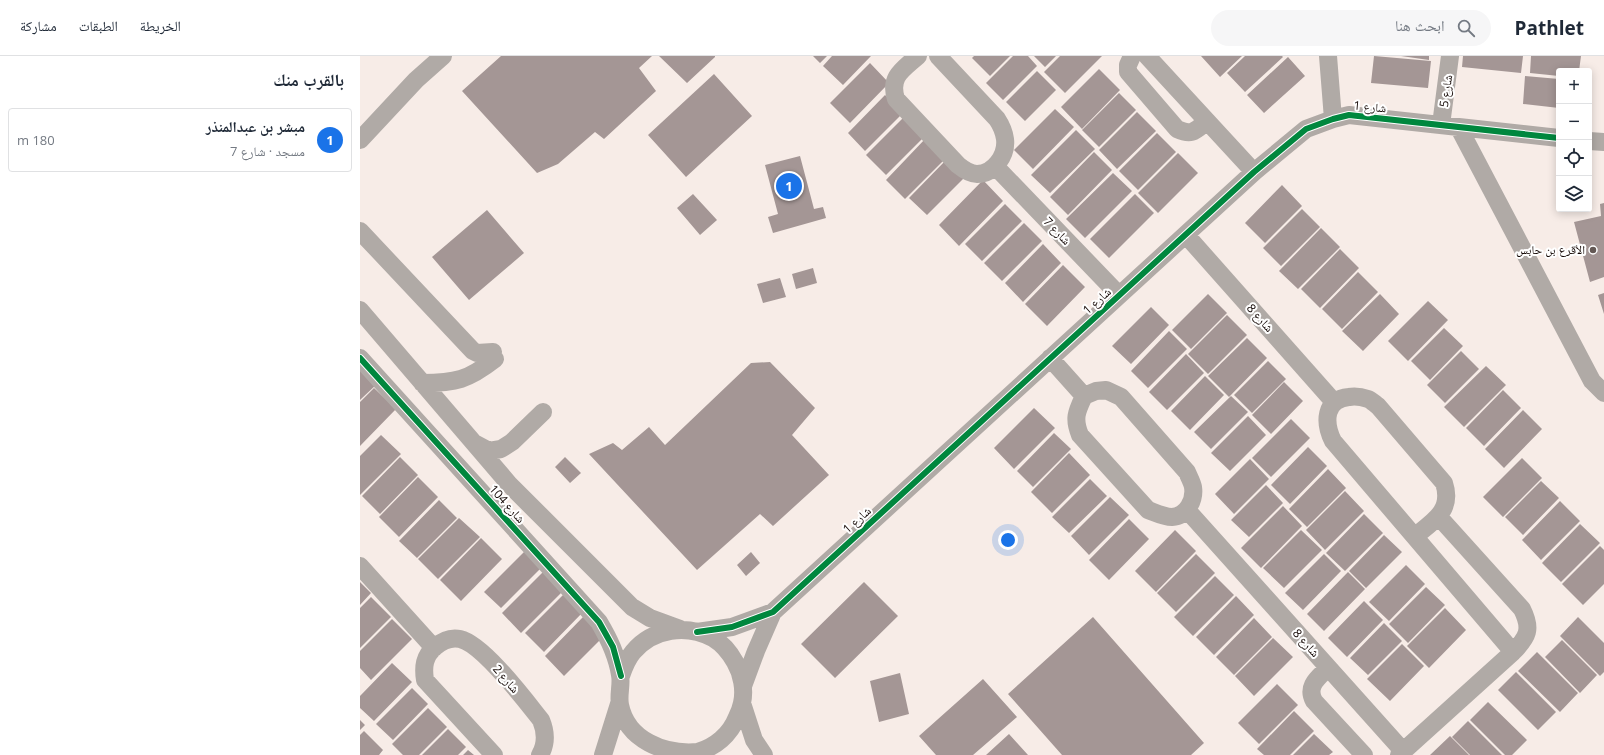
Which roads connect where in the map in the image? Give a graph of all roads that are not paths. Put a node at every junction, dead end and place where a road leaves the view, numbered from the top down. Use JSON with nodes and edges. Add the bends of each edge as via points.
{"nodes":[{"id":1,"x":443,"y":56,"type":"edge"},
{"id":2,"x":938,"y":56,"type":"edge"},
{"id":3,"x":1132,"y":56,"type":"edge"},
{"id":4,"x":1147,"y":56,"type":"edge"},
{"id":5,"x":1328,"y":56,"type":"edge"},
{"id":6,"x":1450,"y":56,"type":"edge"},
{"id":7,"x":906,"y":60,"type":"edge"},
{"id":8,"x":1333,"y":119,"type":"junction"},
{"id":9,"x":1207,"y":121,"type":"junction"},
{"id":10,"x":1441,"y":125,"type":"junction"},
{"id":11,"x":1459,"y":128,"type":"junction"},
{"id":12,"x":1556,"y":138,"type":"edge"},
{"id":13,"x":360,"y":140,"type":"edge"},
{"id":14,"x":1592,"y":141,"type":"edge"},
{"id":15,"x":1604,"y":142,"type":"edge"},
{"id":16,"x":995,"y":166,"type":"junction"},
{"id":17,"x":1254,"y":172,"type":"junction"},
{"id":18,"x":360,"y":231,"type":"edge"},
{"id":19,"x":1186,"y":235,"type":"junction"},
{"id":20,"x":1119,"y":295,"type":"junction"},
{"id":21,"x":360,"y":310,"type":"edge"},
{"id":22,"x":360,"y":358,"type":"edge"},
{"id":23,"x":1050,"y":358,"type":"junction"},
{"id":24,"x":422,"y":383,"type":"junction"},
{"id":25,"x":1604,"y":393,"type":"edge"},
{"id":26,"x":1084,"y":396,"type":"junction"},
{"id":27,"x":1334,"y":402,"type":"junction"},
{"id":28,"x":543,"y":412,"type":"dead end"},
{"id":29,"x":472,"y":442,"type":"junction"},
{"id":30,"x":1187,"y":510,"type":"junction"},
{"id":31,"x":1439,"y":517,"type":"junction"},
{"id":32,"x":1415,"y":536,"type":"junction"},
{"id":33,"x":360,"y":566,"type":"edge"},
{"id":34,"x":773,"y":612,"type":"junction"},
{"id":35,"x":689,"y":631,"type":"junction"},
{"id":36,"x":434,"y":648,"type":"junction"},
{"id":37,"x":1513,"y":652,"type":"junction"},
{"id":38,"x":1328,"y":668,"type":"junction"},
{"id":39,"x":621,"y":676,"type":"junction"},
{"id":40,"x":743,"y":695,"type":"junction"},
{"id":41,"x":619,"y":704,"type":"junction"},
{"id":42,"x":1401,"y":753,"type":"edge"},
{"id":43,"x":659,"y":754,"type":"edge"},
{"id":44,"x":494,"y":755,"type":"edge"},
{"id":45,"x":540,"y":755,"type":"edge"},
{"id":46,"x":603,"y":755,"type":"edge"},
{"id":47,"x":688,"y":755,"type":"edge"},
{"id":48,"x":764,"y":755,"type":"edge"},
{"id":49,"x":1364,"y":755,"type":"edge"}],
"edges":[{"from":1,"to":13,"type":"street","via":[[416,80]]},
{"from":2,"to":16,"type":"street","via":[[1002,127],[1005,149]]},
{"from":3,"to":9,"type":"street","via":[[1128,72],[1177,129],[1185,133],[1194,132]]},
{"from":4,"to":9,"type":"street"},
{"from":5,"to":8,"type":"street"},
{"from":6,"to":10,"type":"street","name":"شارع 5"},
{"from":7,"to":16,"type":"street","via":[[894,82],[896,99],[965,170],[976,174],[986,173]]},
{"from":8,"to":10,"type":"street","name":"شارع 1","via":[[1349,116]]},
{"from":8,"to":17,"type":"street","name":"شارع 1","via":[[1306,129]]},
{"from":9,"to":17,"type":"street"},
{"from":10,"to":11,"type":"street","name":"شارع 1"},
{"from":11,"to":12,"type":"street","name":"شارع 1"},
{"from":11,"to":25,"type":"street","via":[[1592,381]]},
{"from":14,"to":15,"type":"street"},
{"from":16,"to":20,"type":"street","name":"شارع 7"},
{"from":17,"to":19,"type":"street","name":"شارع 1"},
{"from":18,"to":24,"type":"street","via":[[473,350],[494,355],[481,370],[467,378],[452,382]]},
{"from":19,"to":20,"type":"street","name":"شارع 1"},
{"from":19,"to":27,"type":"street","name":"شارع 8"},
{"from":20,"to":23,"type":"street","name":"شارع 1"},
{"from":21,"to":24,"type":"street","name":"شارع 104"},
{"from":22,"to":39,"type":"street","name":"شارع 104","via":[[599,622],[613,647]]},
{"from":23,"to":26,"type":"street"},
{"from":23,"to":34,"type":"street","name":"شارع 1"},
{"from":24,"to":29,"type":"street","name":"شارع 104"},
{"from":26,"to":30,"type":"street","via":[[1106,390],[1121,397],[1187,472],[1193,485],[1193,497]]},
{"from":26,"to":30,"type":"street","via":[[1076,415],[1080,435],[1148,510],[1174,517]]},
{"from":27,"to":31,"type":"street","via":[[1355,396],[1368,399],[1378,406],[1444,482],[1447,492],[1446,504]]},
{"from":27,"to":32,"type":"street","via":[[1328,412],[1327,421],[1333,441]]},
{"from":28,"to":29,"type":"street","via":[[512,442],[501,449],[489,451]]},
{"from":29,"to":35,"type":"street","name":"شارع 104","via":[[509,484],[632,607],[650,618]]},
{"from":30,"to":38,"type":"street","name":"شارع 8"},
{"from":31,"to":32,"type":"street"},
{"from":31,"to":37,"type":"street","name":"شارع 8","via":[[1522,609],[1528,629],[1524,641]]},
{"from":32,"to":37,"type":"street"},
{"from":33,"to":36,"type":"street"},
{"from":34,"to":35,"type":"street","name":"شارع 1","via":[[732,627]]},
{"from":34,"to":40,"type":"street","name":"شارع 1","via":[[756,651]]},
{"from":35,"to":39,"type":"street","via":[[664,632],[649,638],[634,651],[626,662]]},
{"from":35,"to":40,"type":"street","via":[[714,639],[728,651],[739,668]]},
{"from":36,"to":44,"type":"street","name":"شارع 2","via":[[425,661],[425,680]]},
{"from":36,"to":45,"type":"street","name":"شارع 2","via":[[451,638],[470,643],[483,653],[541,720],[545,730],[545,742]]},
{"from":37,"to":42,"type":"street","name":"شارع 8"},
{"from":38,"to":42,"type":"street","name":"شارع 8"},
{"from":38,"to":49,"type":"street","name":"شارع 8","via":[[1315,682],[1311,695]]},
{"from":39,"to":41,"type":"street"},
{"from":40,"to":47,"type":"street","via":[[734,725],[724,738],[707,749]]},
{"from":40,"to":48,"type":"street","via":[[754,740]]},
{"from":41,"to":43,"type":"street","via":[[627,724],[643,742]]},
{"from":41,"to":46,"type":"street"},
{"from":43,"to":47,"type":"street"}]}
